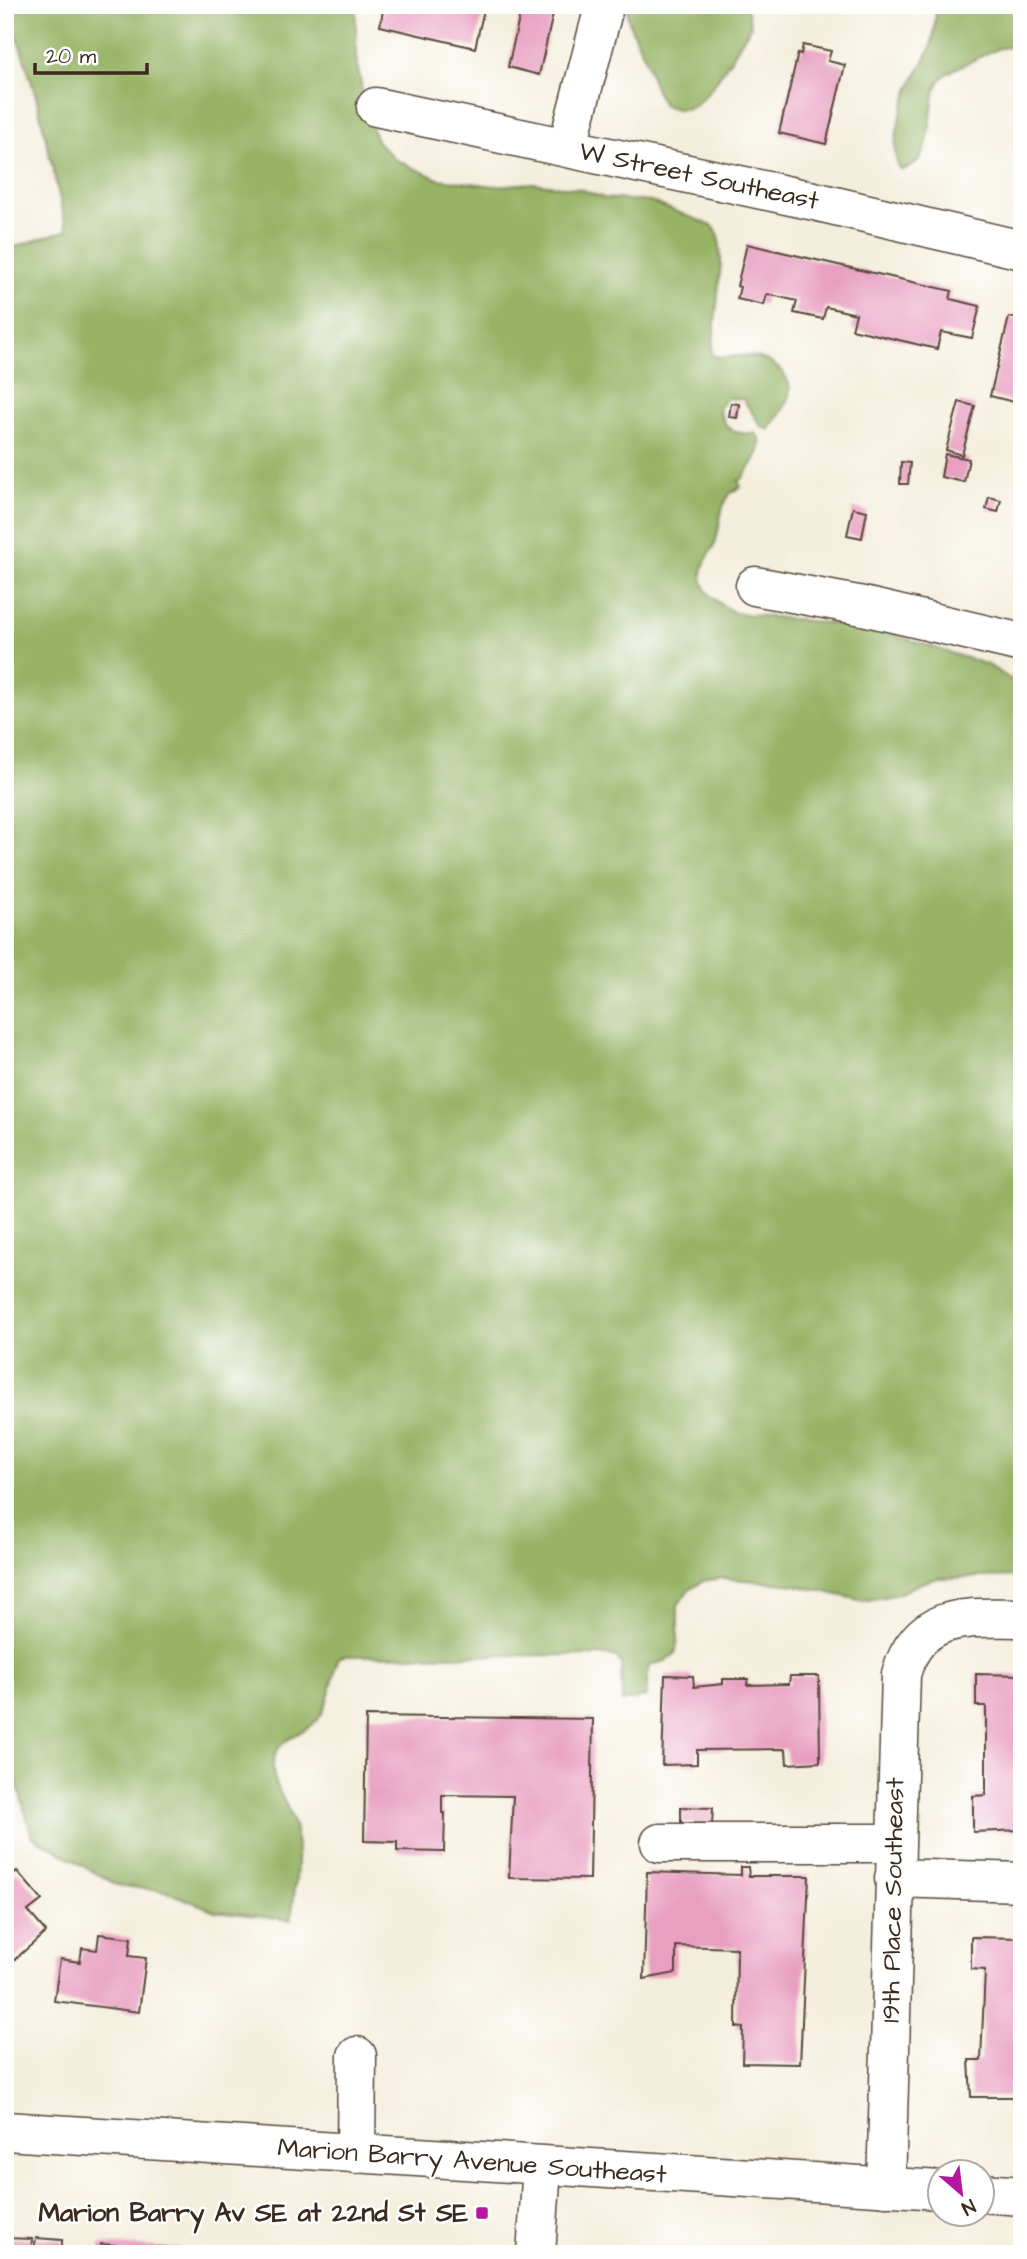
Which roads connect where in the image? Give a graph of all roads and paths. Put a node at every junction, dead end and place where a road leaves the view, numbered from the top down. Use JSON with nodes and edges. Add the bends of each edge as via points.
{"nodes":[{"id":1,"x":603,"y":11,"type":"dead end"},
{"id":2,"x":376,"y":107,"type":"dead end"},
{"id":3,"x":566,"y":148,"type":"junction"},
{"id":4,"x":1022,"y":249,"type":"edge"},
{"id":5,"x":755,"y":586,"type":"dead end"},
{"id":6,"x":1022,"y":643,"type":"edge"},
{"id":7,"x":1022,"y":1618,"type":"edge"},
{"id":8,"x":660,"y":1843,"type":"dead end"},
{"id":9,"x":894,"y":1861,"type":"junction"},
{"id":10,"x":1022,"y":1882,"type":"edge"},
{"id":11,"x":357,"y":2056,"type":"dead end"},
{"id":12,"x":5,"y":2132,"type":"edge"},
{"id":13,"x":356,"y":2154,"type":"junction"},
{"id":14,"x":542,"y":2166,"type":"junction"},
{"id":15,"x":886,"y":2187,"type":"junction"},
{"id":16,"x":926,"y":2189,"type":"edge"},
{"id":17,"x":996,"y":2194,"type":"edge"},
{"id":18,"x":1022,"y":2196,"type":"edge"},
{"id":19,"x":536,"y":2254,"type":"edge"}],
"edges":[{"from":1,"to":3,"type":"street"},
{"from":2,"to":3,"type":"street","name":"W Street Southeast"},
{"from":3,"to":4,"type":"street","name":"W Street Southeast"},
{"from":5,"to":6,"type":"street"},
{"from":7,"to":9,"type":"street","name":"19th Place Southeast","via":[[958,1618],[936,1627],[914,1646],[901,1674]]},
{"from":8,"to":9,"type":"street"},
{"from":9,"to":10,"type":"street"},
{"from":9,"to":15,"type":"street","name":"19th Place Southeast"},
{"from":11,"to":13,"type":"street"},
{"from":12,"to":13,"type":"street","name":"Marion Barry Avenue Southeast"},
{"from":13,"to":14,"type":"street","name":"Marion Barry Avenue Southeast"},
{"from":14,"to":15,"type":"street","name":"Marion Barry Avenue Southeast"},
{"from":14,"to":19,"type":"street"},
{"from":15,"to":16,"type":"street","name":"Marion Barry Avenue Southeast"},
{"from":17,"to":18,"type":"street"}]}
